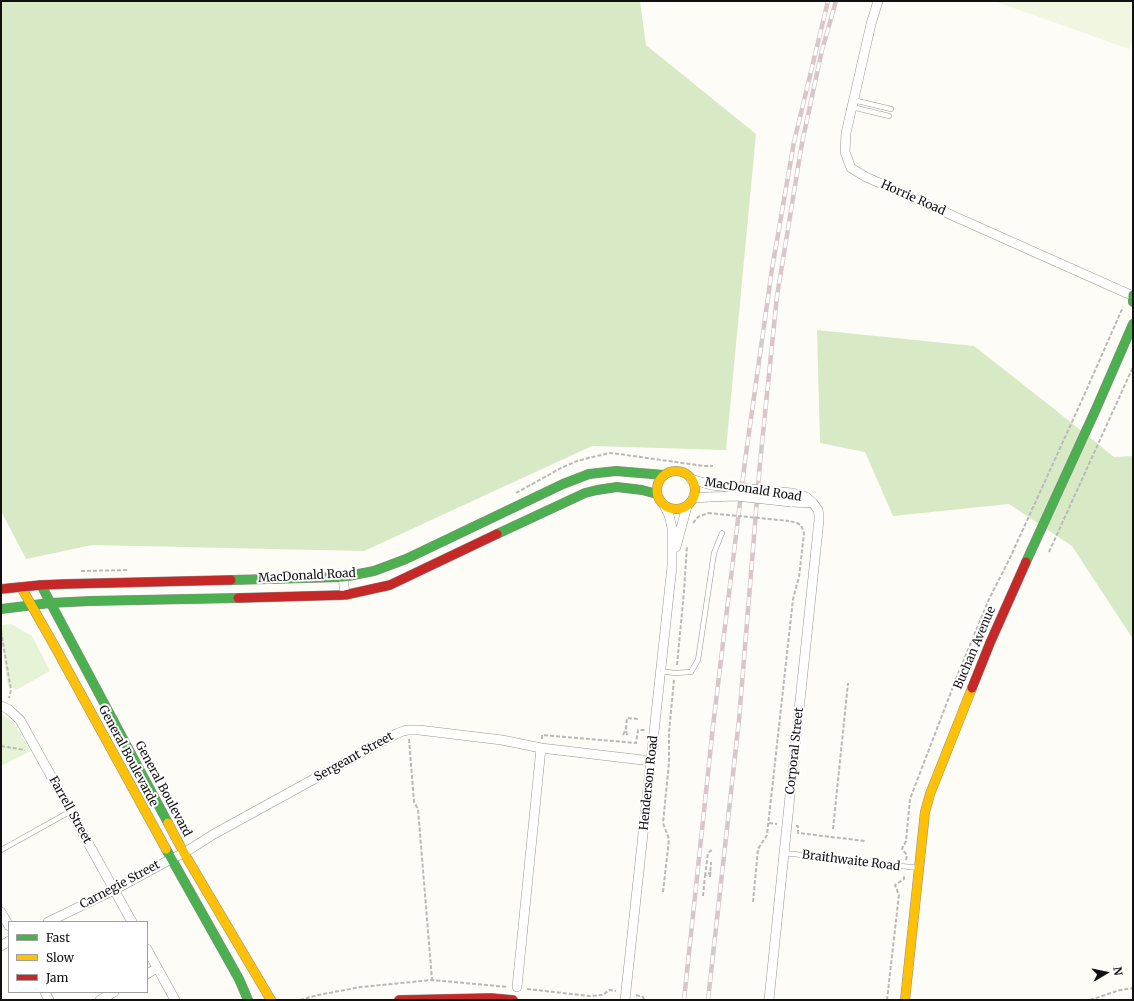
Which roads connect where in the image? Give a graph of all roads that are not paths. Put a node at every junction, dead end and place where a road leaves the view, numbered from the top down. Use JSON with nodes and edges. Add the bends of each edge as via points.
{"nodes":[{"id":1,"x":878,"y":1,"type":"edge"},
{"id":2,"x":853,"y":103,"type":"junction"},
{"id":3,"x":891,"y":110,"type":"dead end"},
{"id":4,"x":889,"y":116,"type":"dead end"},
{"id":5,"x":1132,"y":295,"type":"edge"},
{"id":6,"x":1133,"y":302,"type":"edge"},
{"id":7,"x":1133,"y":324,"type":"edge"},
{"id":8,"x":664,"y":475,"type":"junction"},
{"id":9,"x":691,"y":479,"type":"junction"},
{"id":10,"x":657,"y":494,"type":"junction"},
{"id":11,"x":693,"y":498,"type":"junction"},
{"id":12,"x":791,"y":498,"type":"junction"},
{"id":13,"x":813,"y":503,"type":"joint"},
{"id":14,"x":664,"y":506,"type":"junction"},
{"id":15,"x":687,"y":506,"type":"junction"},
{"id":16,"x":722,"y":533,"type":"dead end"},
{"id":17,"x":672,"y":566,"type":"junction"},
{"id":18,"x":344,"y":577,"type":"junction"},
{"id":19,"x":41,"y":585,"type":"junction"},
{"id":20,"x":21,"y":587,"type":"junction"},
{"id":21,"x":1,"y":590,"type":"edge"},
{"id":22,"x":345,"y":595,"type":"junction"},
{"id":23,"x":50,"y":604,"type":"junction"},
{"id":24,"x":31,"y":605,"type":"junction"},
{"id":25,"x":1,"y":609,"type":"edge"},
{"id":26,"x":660,"y":672,"type":"junction"},
{"id":27,"x":5,"y":707,"type":"edge"},
{"id":28,"x":541,"y":748,"type":"junction"},
{"id":29,"x":651,"y":761,"type":"junction"},
{"id":30,"x":142,"y":774,"type":"junction"},
{"id":31,"x":71,"y":812,"type":"junction"},
{"id":32,"x":1,"y":850,"type":"edge"},
{"id":33,"x":184,"y":853,"type":"junction"},
{"id":34,"x":784,"y":853,"type":"junction"},
{"id":35,"x":171,"y":858,"type":"junction"},
{"id":36,"x":919,"y":868,"type":"junction"},
{"id":37,"x":114,"y":890,"type":"junction"},
{"id":38,"x":1,"y":912,"type":"edge"},
{"id":39,"x":50,"y":921,"type":"edge"},
{"id":40,"x":131,"y":921,"type":"edge"},
{"id":41,"x":8,"y":924,"type":"edge"},
{"id":42,"x":148,"y":951,"type":"edge"},
{"id":43,"x":158,"y":968,"type":"junction"},
{"id":44,"x":148,"y":973,"type":"edge"},
{"id":45,"x":517,"y":988,"type":"dead end"},
{"id":46,"x":112,"y":993,"type":"edge"},
{"id":47,"x":100,"y":1000,"type":"edge"},
{"id":48,"x":175,"y":1000,"type":"edge"},
{"id":49,"x":248,"y":1000,"type":"edge"},
{"id":50,"x":270,"y":1000,"type":"edge"},
{"id":51,"x":399,"y":1000,"type":"edge"},
{"id":52,"x":442,"y":1000,"type":"edge"},
{"id":53,"x":513,"y":1000,"type":"edge"},
{"id":54,"x":625,"y":1000,"type":"edge"},
{"id":55,"x":769,"y":1000,"type":"edge"},
{"id":56,"x":905,"y":1000,"type":"edge"}],
"edges":[{"from":1,"to":2,"type":"street","name":"Horrie Road"},
{"from":2,"to":3,"type":"lane"},
{"from":2,"to":4,"type":"lane"},
{"from":2,"to":5,"type":"street","name":"Horrie Road","via":[[846,133],[845,152],[851,168]]},
{"from":5,"to":6,"type":"street"},
{"from":7,"to":36,"type":"street","name":"Buchan Avenue","via":[[990,643],[930,794],[925,812]]},
{"from":8,"to":9,"type":"street","via":[[681,472]]},
{"from":8,"to":10,"type":"street","via":[[658,484]]},
{"from":8,"to":18,"type":"street","name":"MacDonald Road","via":[[616,471],[589,474],[406,559],[374,571]]},
{"from":9,"to":11,"type":"street","via":[[694,486]]},
{"from":9,"to":12,"type":"street","name":"MacDonald Road","bridge":true,"via":[[711,485]]},
{"from":10,"to":14,"type":"street"},
{"from":10,"to":22,"type":"street","name":"MacDonald Road","via":[[617,487],[585,493],[390,585]]},
{"from":11,"to":12,"type":"street","name":"MacDonald Road","bridge":true},
{"from":11,"to":15,"type":"street"},
{"from":12,"to":13,"type":"street","name":"MacDonald Road"},
{"from":13,"to":34,"type":"street","name":"Corporal Street","via":[[820,515]]},
{"from":14,"to":15,"type":"street","via":[[677,509]]},
{"from":14,"to":17,"type":"street","name":"Henderson Road","via":[[672,528]]},
{"from":15,"to":17,"type":"street","name":"Henderson Road"},
{"from":16,"to":26,"type":"lane","via":[[714,554],[698,660],[691,672]]},
{"from":17,"to":26,"type":"street","name":"Henderson Road"},
{"from":18,"to":19,"type":"street","name":"MacDonald Road"},
{"from":18,"to":22,"type":"street"},
{"from":19,"to":20,"type":"street","name":"MacDonald Road"},
{"from":19,"to":23,"type":"street","name":"General Boulevard"},
{"from":20,"to":21,"type":"street","name":"MacDonald Road"},
{"from":20,"to":24,"type":"street","name":"General Boulevarde"},
{"from":22,"to":23,"type":"street","name":"MacDonald Road"},
{"from":23,"to":24,"type":"street","name":"MacDonald Road"},
{"from":23,"to":30,"type":"street","name":"General Boulevard"},
{"from":24,"to":25,"type":"street","name":"MacDonald Road"},
{"from":24,"to":35,"type":"street","name":"General Boulevarde"},
{"from":26,"to":29,"type":"street","name":"Henderson Road"},
{"from":27,"to":31,"type":"street","name":"Farrell Street","via":[[20,720]]},
{"from":28,"to":29,"type":"street","name":"Sergeant Street"},
{"from":28,"to":33,"type":"street","name":"Sergeant Street","via":[[502,740],[408,730],[396,734]]},
{"from":28,"to":45,"type":"street"},
{"from":29,"to":54,"type":"street","name":"Henderson Road"},
{"from":30,"to":33,"type":"street","name":"General Boulevard"},
{"from":30,"to":35,"type":"street","via":[[149,800],[171,840]]},
{"from":31,"to":32,"type":"lane"},
{"from":31,"to":37,"type":"street","name":"Farrell Street"},
{"from":33,"to":35,"type":"street","name":"Sergeant Street"},
{"from":33,"to":50,"type":"street","name":"General Boulevard"},
{"from":34,"to":36,"type":"lane","name":"Braithwaite Road"},
{"from":34,"to":55,"type":"street","name":"Corporal Street"},
{"from":35,"to":37,"type":"street","name":"Carnegie Street"},
{"from":35,"to":49,"type":"street","name":"General Boulevarde"},
{"from":36,"to":56,"type":"street","name":"Buchan Avenue"},
{"from":37,"to":39,"type":"street","name":"Carnegie Street"},
{"from":37,"to":40,"type":"street","name":"Farrell Street"},
{"from":38,"to":41,"type":"street"},
{"from":42,"to":43,"type":"street"},
{"from":43,"to":44,"type":"street"},
{"from":43,"to":48,"type":"street"},
{"from":46,"to":47,"type":"street"},
{"from":51,"to":52,"type":"street"},
{"from":52,"to":53,"type":"street"}]}
